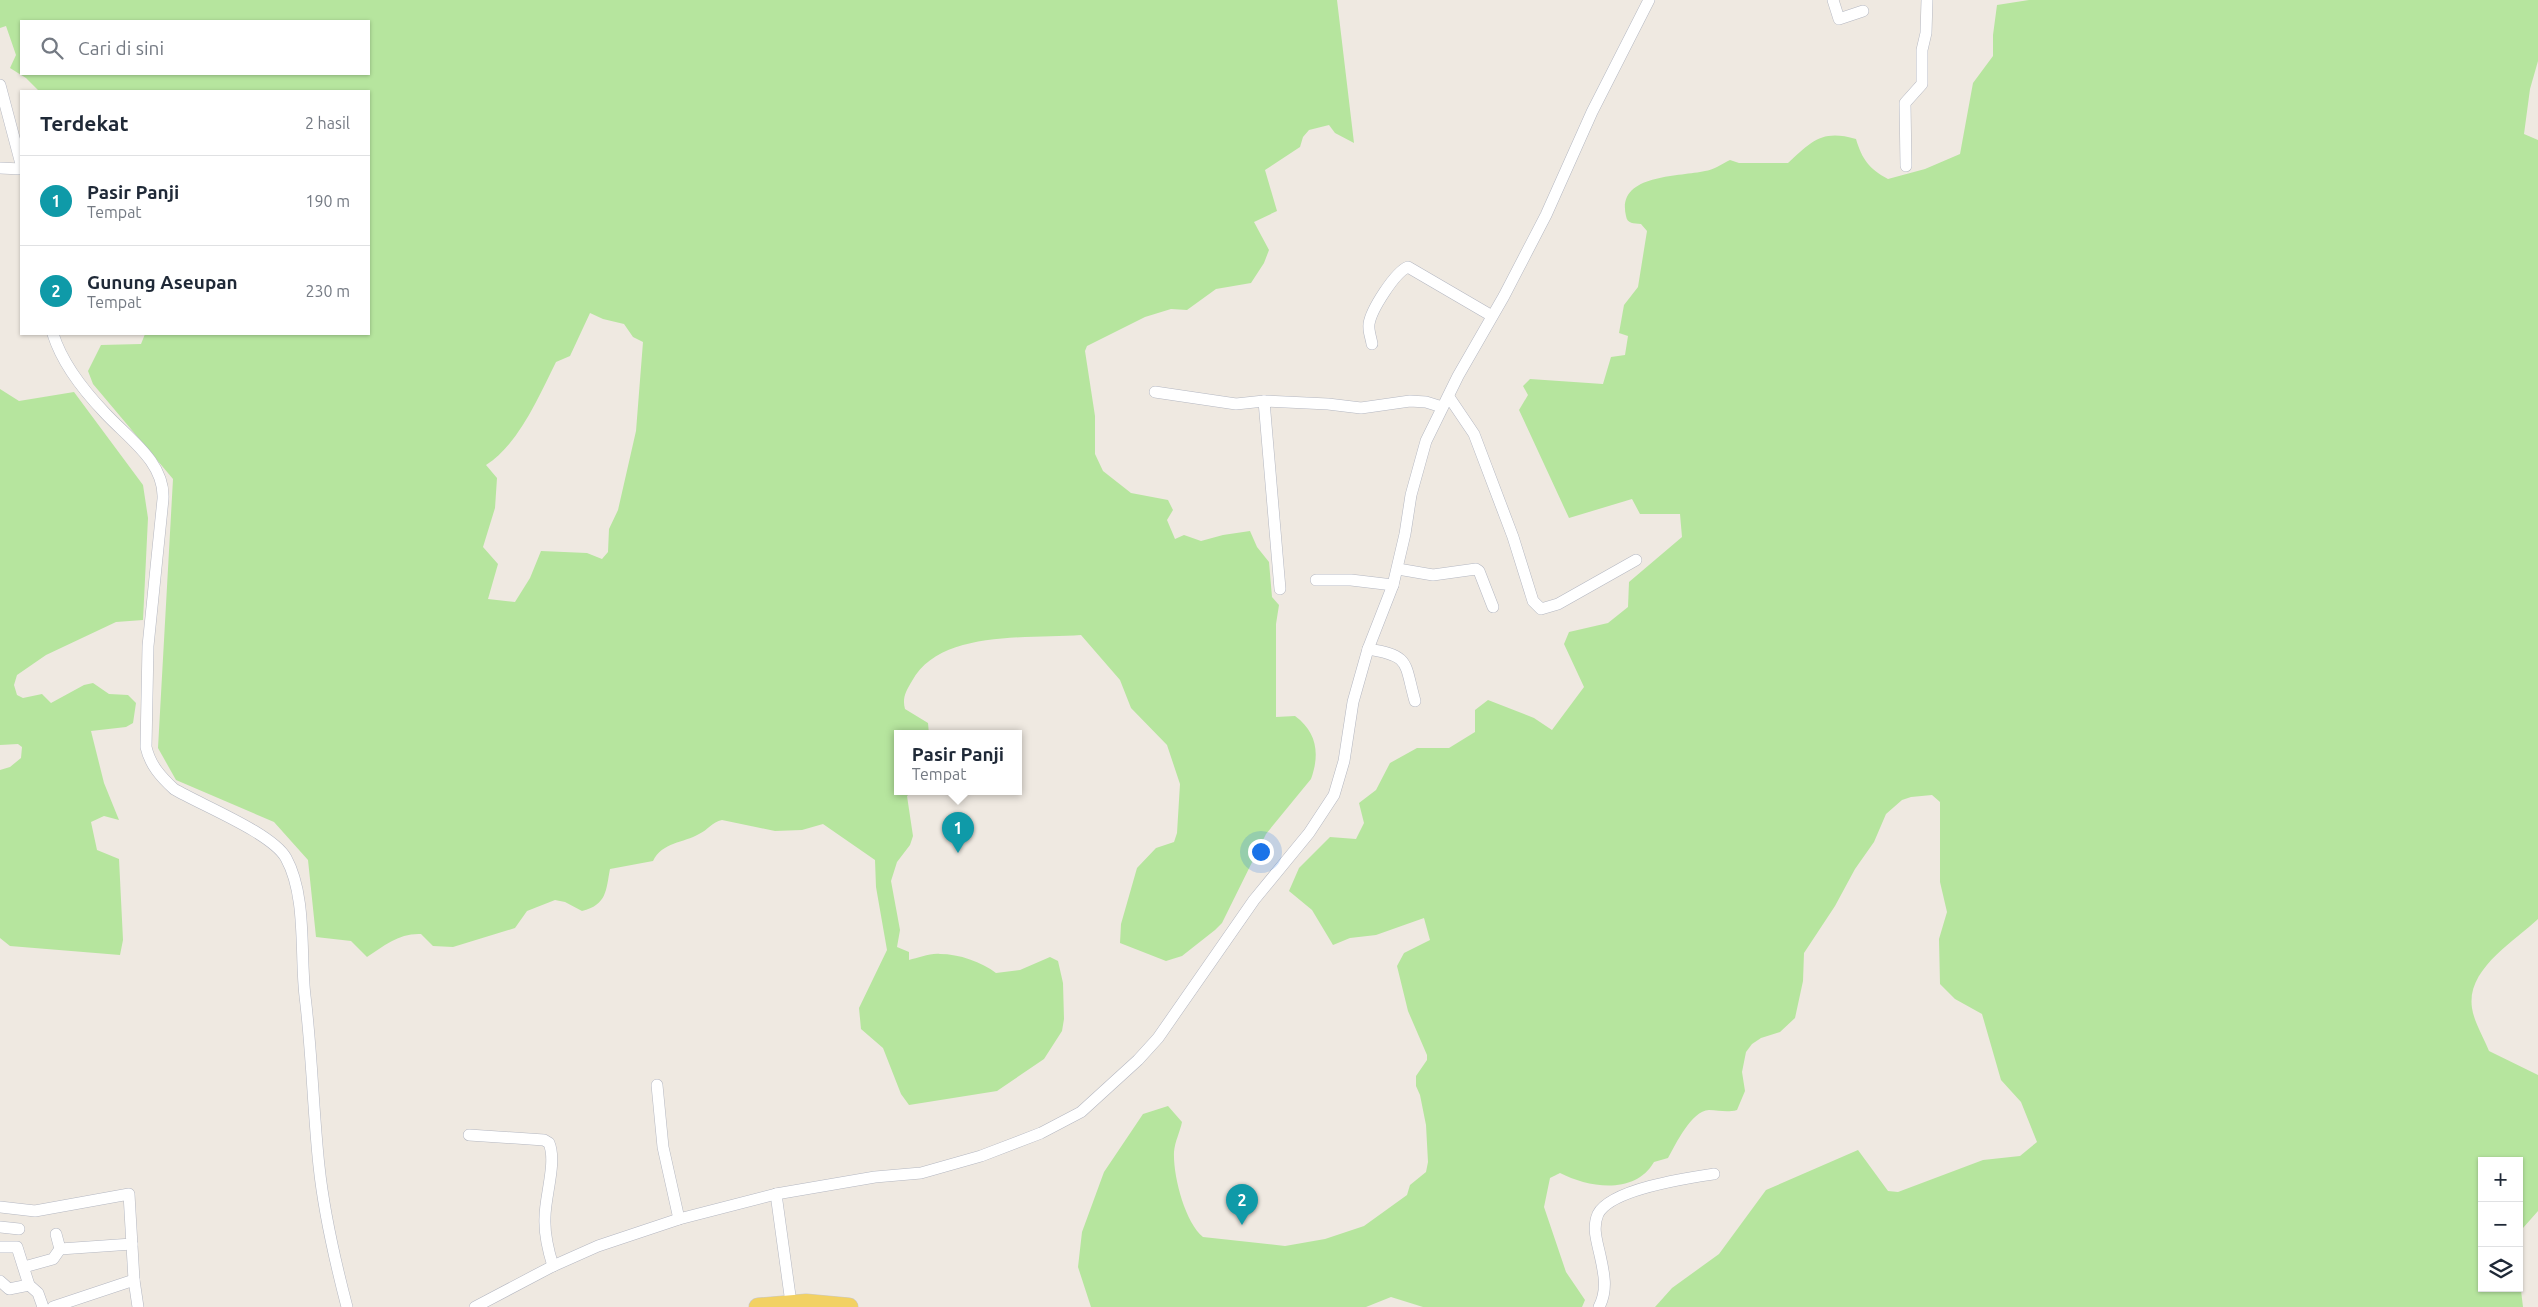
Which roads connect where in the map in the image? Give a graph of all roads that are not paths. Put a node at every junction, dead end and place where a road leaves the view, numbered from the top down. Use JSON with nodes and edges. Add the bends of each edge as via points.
{"nodes":[{"id":1,"x":1648,"y":0,"type":"edge"},
{"id":2,"x":1833,"y":0,"type":"edge"},
{"id":3,"x":1927,"y":0,"type":"edge"},
{"id":4,"x":1863,"y":11,"type":"dead end"},
{"id":5,"x":0,"y":86,"type":"edge"},
{"id":6,"x":20,"y":160,"type":"edge"},
{"id":7,"x":1906,"y":166,"type":"dead end"},
{"id":8,"x":0,"y":168,"type":"edge"},
{"id":9,"x":20,"y":168,"type":"edge"},
{"id":10,"x":1492,"y":316,"type":"junction"},
{"id":11,"x":56,"y":336,"type":"edge"},
{"id":12,"x":1372,"y":344,"type":"dead end"},
{"id":13,"x":1154,"y":392,"type":"dead end"},
{"id":14,"x":1449,"y":397,"type":"junction"},
{"id":15,"x":1264,"y":402,"type":"junction"},
{"id":16,"x":1442,"y":407,"type":"junction"},
{"id":17,"x":1636,"y":560,"type":"dead end"},
{"id":18,"x":1398,"y":569,"type":"junction"},
{"id":19,"x":1316,"y":580,"type":"dead end"},
{"id":20,"x":1393,"y":585,"type":"junction"},
{"id":21,"x":1280,"y":589,"type":"dead end"},
{"id":22,"x":1493,"y":608,"type":"dead end"},
{"id":23,"x":1368,"y":649,"type":"junction"},
{"id":24,"x":1415,"y":701,"type":"dead end"},
{"id":25,"x":656,"y":1085,"type":"dead end"},
{"id":26,"x":469,"y":1134,"type":"dead end"},
{"id":27,"x":1714,"y":1174,"type":"dead end"},
{"id":28,"x":776,"y":1194,"type":"junction"},
{"id":29,"x":0,"y":1207,"type":"edge"},
{"id":30,"x":679,"y":1219,"type":"junction"},
{"id":31,"x":0,"y":1227,"type":"edge"},
{"id":32,"x":19,"y":1229,"type":"dead end"},
{"id":33,"x":56,"y":1234,"type":"dead end"},
{"id":34,"x":132,"y":1244,"type":"junction"},
{"id":35,"x":0,"y":1247,"type":"edge"},
{"id":36,"x":60,"y":1249,"type":"junction"},
{"id":37,"x":553,"y":1266,"type":"junction"},
{"id":38,"x":24,"y":1267,"type":"junction"},
{"id":39,"x":134,"y":1280,"type":"junction"},
{"id":40,"x":0,"y":1281,"type":"edge"},
{"id":41,"x":29,"y":1285,"type":"junction"},
{"id":42,"x":791,"y":1303,"type":"junction"},
{"id":43,"x":43,"y":1307,"type":"edge"},
{"id":44,"x":53,"y":1307,"type":"edge"},
{"id":45,"x":138,"y":1307,"type":"edge"},
{"id":46,"x":347,"y":1307,"type":"edge"},
{"id":47,"x":475,"y":1307,"type":"edge"},
{"id":48,"x":758,"y":1307,"type":"edge"},
{"id":49,"x":849,"y":1307,"type":"edge"},
{"id":50,"x":1599,"y":1307,"type":"edge"}],
"edges":[{"from":1,"to":10,"type":"street","via":[[1592,112],[1546,216]]},
{"from":2,"to":4,"type":"street","via":[[1839,19]]},
{"from":3,"to":7,"type":"street","via":[[1922,84],[1905,103]]},
{"from":5,"to":6,"type":"street"},
{"from":8,"to":9,"type":"street"},
{"from":10,"to":12,"type":"street","via":[[1408,267],[1402,269],[1374,312],[1369,324]]},
{"from":10,"to":14,"type":"street"},
{"from":11,"to":46,"type":"street","via":[[71,370],[91,397],[153,464],[163,485],[148,646],[148,756],[162,778],[174,789],[271,842],[286,858],[292,872],[304,950],[319,1168],[332,1249]]},
{"from":13,"to":15,"type":"street","via":[[1236,404]]},
{"from":14,"to":16,"type":"street"},
{"from":14,"to":17,"type":"street","via":[[1474,434],[1514,537],[1526,583],[1536,606],[1541,609],[1558,604]]},
{"from":15,"to":16,"type":"street","via":[[1361,408],[1418,402]]},
{"from":15,"to":21,"type":"street"},
{"from":16,"to":18,"type":"street","via":[[1426,441],[1413,486]]},
{"from":18,"to":20,"type":"street"},
{"from":18,"to":22,"type":"street","via":[[1433,575],[1476,569]]},
{"from":19,"to":20,"type":"street"},
{"from":20,"to":23,"type":"street"},
{"from":23,"to":24,"type":"street","via":[[1394,653],[1402,659]]},
{"from":23,"to":28,"type":"street","via":[[1353,702],[1340,780],[1326,810],[1254,900],[1158,1038],[1102,1095],[1058,1125],[981,1156],[921,1173],[875,1177]]},
{"from":25,"to":30,"type":"street","via":[[663,1147]]},
{"from":26,"to":37,"type":"street","via":[[549,1143],[549,1186],[544,1215],[546,1245]]},
{"from":27,"to":50,"type":"street","via":[[1660,1183],[1604,1205],[1594,1229],[1605,1286]]},
{"from":28,"to":30,"type":"street"},
{"from":28,"to":42,"type":"street"},
{"from":29,"to":34,"type":"street","via":[[35,1211],[130,1194]]},
{"from":30,"to":37,"type":"street","via":[[598,1246]]},
{"from":31,"to":32,"type":"street"},
{"from":33,"to":36,"type":"street"},
{"from":34,"to":36,"type":"street"},
{"from":34,"to":39,"type":"street"},
{"from":35,"to":38,"type":"street","via":[[17,1247]]},
{"from":36,"to":38,"type":"street","via":[[53,1259]]},
{"from":37,"to":47,"type":"street"},
{"from":38,"to":41,"type":"street"},
{"from":39,"to":44,"type":"street"},
{"from":39,"to":45,"type":"street"},
{"from":40,"to":41,"type":"street","via":[[10,1290]]},
{"from":41,"to":43,"type":"street","via":[[38,1292]]},
{"from":42,"to":48,"type":"main road"},
{"from":42,"to":49,"type":"main road"}]}
